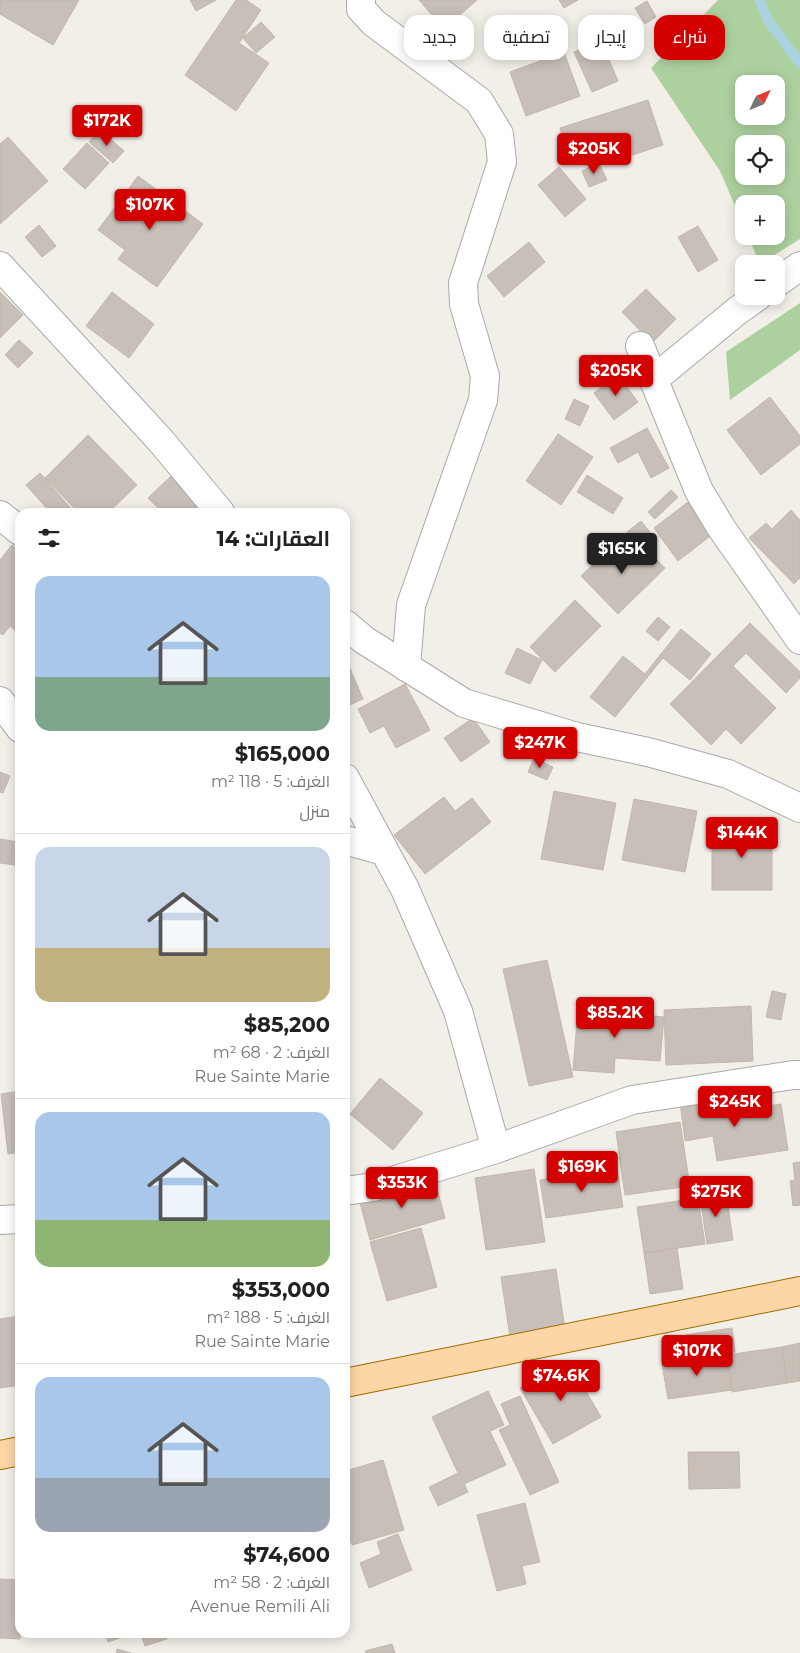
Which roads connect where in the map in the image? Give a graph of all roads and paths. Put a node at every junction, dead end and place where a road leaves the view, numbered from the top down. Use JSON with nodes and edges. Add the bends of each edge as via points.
{"nodes":[{"id":1,"x":361,"y":0,"type":"edge"},
{"id":2,"x":0,"y":266,"type":"edge"},
{"id":3,"x":800,"y":266,"type":"edge"},
{"id":4,"x":785,"y":277,"type":"edge"},
{"id":5,"x":745,"y":305,"type":"edge"},
{"id":6,"x":640,"y":346,"type":"dead end"},
{"id":7,"x":653,"y":380,"type":"junction"},
{"id":8,"x":217,"y":508,"type":"edge"},
{"id":9,"x":0,"y":516,"type":"edge"},
{"id":10,"x":15,"y":526,"type":"edge"},
{"id":11,"x":350,"y":628,"type":"edge"},
{"id":12,"x":800,"y":640,"type":"edge"},
{"id":13,"x":406,"y":667,"type":"junction"},
{"id":14,"x":0,"y":701,"type":"edge"},
{"id":15,"x":15,"y":721,"type":"edge"},
{"id":16,"x":350,"y":787,"type":"edge"},
{"id":17,"x":800,"y":808,"type":"edge"},
{"id":18,"x":350,"y":841,"type":"edge"},
{"id":19,"x":384,"y":851,"type":"junction"},
{"id":20,"x":800,"y":1075,"type":"edge"},
{"id":21,"x":496,"y":1149,"type":"junction"},
{"id":22,"x":350,"y":1190,"type":"edge"},
{"id":23,"x":15,"y":1219,"type":"edge"},
{"id":24,"x":0,"y":1220,"type":"edge"},
{"id":25,"x":800,"y":1291,"type":"edge"},
{"id":26,"x":350,"y":1382,"type":"edge"},
{"id":27,"x":15,"y":1452,"type":"edge"},
{"id":28,"x":0,"y":1455,"type":"edge"}],
"edges":[{"from":1,"to":13,"type":"street","via":[[361,9],[374,23],[479,101],[499,134],[502,162],[464,283],[464,304],[485,376],[483,400],[411,605]]},
{"from":2,"to":8,"type":"street","via":[[161,441]]},
{"from":3,"to":4,"type":"street"},
{"from":5,"to":7,"type":"street"},
{"from":6,"to":7,"type":"street"},
{"from":7,"to":12,"type":"street","via":[[699,491]]},
{"from":9,"to":10,"type":"street"},
{"from":11,"to":13,"type":"street"},
{"from":13,"to":17,"type":"street","via":[[464,703],[577,737],[728,774]]},
{"from":14,"to":15,"type":"street"},
{"from":16,"to":19,"type":"street"},
{"from":18,"to":19,"type":"street"},
{"from":19,"to":21,"type":"street","via":[[405,889],[458,1010]]},
{"from":20,"to":21,"type":"street","via":[[632,1100]]},
{"from":21,"to":22,"type":"street","via":[[373,1187]]},
{"from":23,"to":24,"type":"street"},
{"from":25,"to":26,"type":"main road"},
{"from":27,"to":28,"type":"main road"}]}
